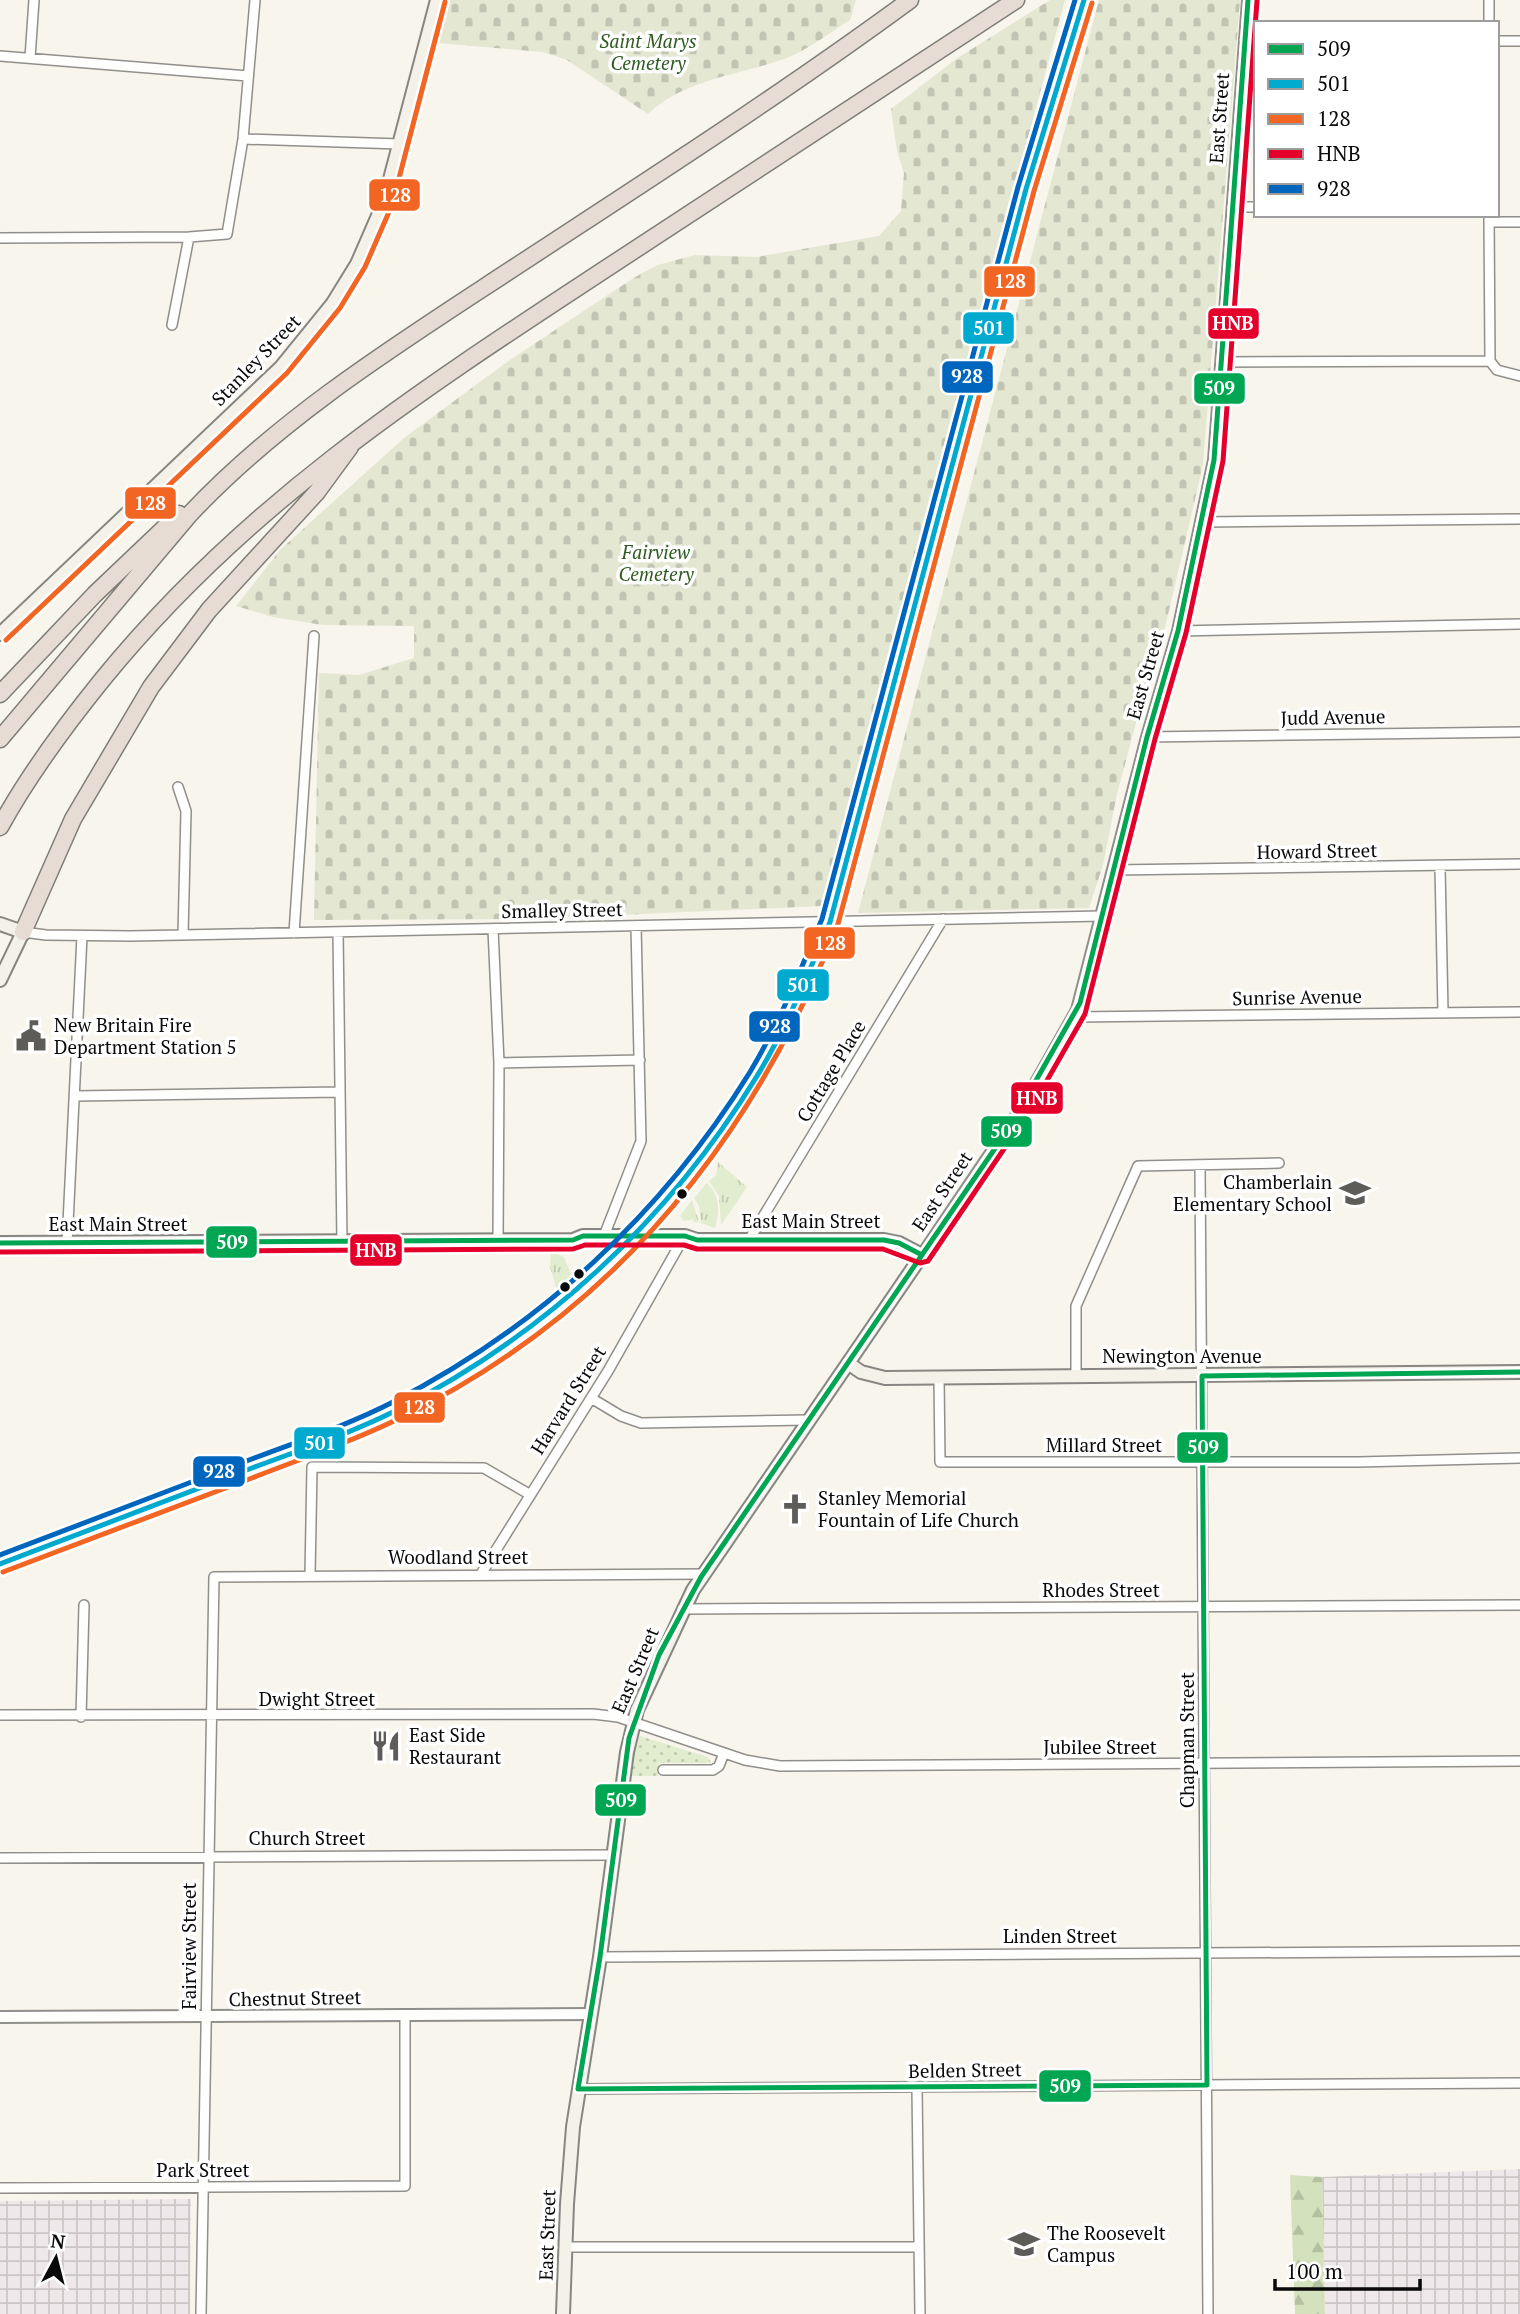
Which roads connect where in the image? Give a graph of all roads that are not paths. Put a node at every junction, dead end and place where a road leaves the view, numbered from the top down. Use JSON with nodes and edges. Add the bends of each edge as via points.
{"nodes":[{"id":1,"x":34,"y":0,"type":"edge"},
{"id":2,"x":255,"y":0,"type":"edge"},
{"id":3,"x":437,"y":0,"type":"edge"},
{"id":4,"x":910,"y":0,"type":"edge"},
{"id":5,"x":1016,"y":0,"type":"edge"},
{"id":6,"x":1248,"y":0,"type":"edge"},
{"id":7,"x":1489,"y":0,"type":"edge"},
{"id":8,"x":1489,"y":21,"type":"edge"},
{"id":9,"x":1250,"y":40,"type":"edge"},
{"id":10,"x":1499,"y":41,"type":"edge"},
{"id":11,"x":1520,"y":41,"type":"edge"},
{"id":12,"x":0,"y":56,"type":"edge"},
{"id":13,"x":30,"y":58,"type":"junction"},
{"id":14,"x":248,"y":76,"type":"junction"},
{"id":15,"x":243,"y":139,"type":"junction"},
{"id":16,"x":400,"y":144,"type":"junction"},
{"id":17,"x":1254,"y":206,"type":"edge"},
{"id":18,"x":1232,"y":207,"type":"junction"},
{"id":19,"x":1489,"y":219,"type":"edge"},
{"id":20,"x":1520,"y":222,"type":"edge"},
{"id":21,"x":189,"y":237,"type":"junction"},
{"id":22,"x":0,"y":238,"type":"edge"},
{"id":23,"x":172,"y":325,"type":"dead end"},
{"id":24,"x":1490,"y":361,"type":"junction"},
{"id":25,"x":1221,"y":362,"type":"junction"},
{"id":26,"x":1520,"y":376,"type":"edge"},
{"id":27,"x":356,"y":437,"type":"junction"},
{"id":28,"x":217,"y":486,"type":"junction"},
{"id":29,"x":1520,"y":519,"type":"edge"},
{"id":30,"x":1202,"y":522,"type":"junction"},
{"id":31,"x":1520,"y":625,"type":"edge"},
{"id":32,"x":1178,"y":631,"type":"junction"},
{"id":33,"x":0,"y":634,"type":"edge"},
{"id":34,"x":314,"y":636,"type":"dead end"},
{"id":35,"x":0,"y":694,"type":"edge"},
{"id":36,"x":1520,"y":732,"type":"edge"},
{"id":37,"x":1147,"y":737,"type":"junction"},
{"id":38,"x":0,"y":739,"type":"edge"},
{"id":39,"x":32,"y":773,"type":"junction"},
{"id":40,"x":178,"y":787,"type":"dead end"},
{"id":41,"x":0,"y":808,"type":"edge"},
{"id":42,"x":0,"y":827,"type":"edge"},
{"id":43,"x":1520,"y":864,"type":"edge"},
{"id":44,"x":1440,"y":867,"type":"junction"},
{"id":45,"x":1114,"y":870,"type":"junction"},
{"id":46,"x":1102,"y":916,"type":"junction"},
{"id":47,"x":943,"y":919,"type":"junction"},
{"id":48,"x":636,"y":926,"type":"junction"},
{"id":49,"x":1,"y":927,"type":"edge"},
{"id":50,"x":493,"y":929,"type":"junction"},
{"id":51,"x":23,"y":932,"type":"junction"},
{"id":52,"x":338,"y":932,"type":"junction"},
{"id":53,"x":294,"y":933,"type":"junction"},
{"id":54,"x":183,"y":935,"type":"junction"},
{"id":55,"x":82,"y":936,"type":"junction"},
{"id":56,"x":0,"y":980,"type":"edge"},
{"id":57,"x":1443,"y":1012,"type":"junction"},
{"id":58,"x":1520,"y":1012,"type":"edge"},
{"id":59,"x":1074,"y":1017,"type":"junction"},
{"id":60,"x":640,"y":1060,"type":"junction"},
{"id":61,"x":499,"y":1063,"type":"junction"},
{"id":62,"x":340,"y":1092,"type":"junction"},
{"id":63,"x":76,"y":1096,"type":"junction"},
{"id":64,"x":1279,"y":1163,"type":"dead end"},
{"id":65,"x":1200,"y":1166,"type":"junction"},
{"id":66,"x":604,"y":1236,"type":"junction"},
{"id":67,"x":573,"y":1240,"type":"junction"},
{"id":68,"x":697,"y":1240,"type":"junction"},
{"id":69,"x":749,"y":1240,"type":"junction"},
{"id":70,"x":498,"y":1241,"type":"junction"},
{"id":71,"x":342,"y":1242,"type":"junction"},
{"id":72,"x":0,"y":1243,"type":"edge"},
{"id":73,"x":67,"y":1244,"type":"junction"},
{"id":74,"x":680,"y":1244,"type":"junction"},
{"id":75,"x":922,"y":1255,"type":"junction"},
{"id":76,"x":848,"y":1363,"type":"junction"},
{"id":77,"x":1520,"y":1372,"type":"edge"},
{"id":78,"x":1076,"y":1376,"type":"junction"},
{"id":79,"x":1202,"y":1376,"type":"junction"},
{"id":80,"x":939,"y":1378,"type":"junction"},
{"id":81,"x":591,"y":1398,"type":"junction"},
{"id":82,"x":808,"y":1420,"type":"junction"},
{"id":83,"x":1520,"y":1458,"type":"edge"},
{"id":84,"x":1203,"y":1462,"type":"junction"},
{"id":85,"x":529,"y":1494,"type":"junction"},
{"id":86,"x":481,"y":1574,"type":"junction"},
{"id":87,"x":703,"y":1574,"type":"junction"},
{"id":88,"x":310,"y":1576,"type":"junction"},
{"id":89,"x":214,"y":1577,"type":"joint"},
{"id":90,"x":84,"y":1605,"type":"dead end"},
{"id":91,"x":1520,"y":1605,"type":"edge"},
{"id":92,"x":1204,"y":1607,"type":"junction"},
{"id":93,"x":682,"y":1609,"type":"junction"},
{"id":94,"x":0,"y":1715,"type":"edge"},
{"id":95,"x":81,"y":1717,"type":"junction"},
{"id":96,"x":211,"y":1717,"type":"junction"},
{"id":97,"x":633,"y":1723,"type":"junction"},
{"id":98,"x":724,"y":1754,"type":"junction"},
{"id":99,"x":1520,"y":1761,"type":"edge"},
{"id":100,"x":1204,"y":1765,"type":"junction"},
{"id":101,"x":663,"y":1770,"type":"dead end"},
{"id":102,"x":613,"y":1855,"type":"junction"},
{"id":103,"x":207,"y":1856,"type":"junction"},
{"id":104,"x":0,"y":1858,"type":"edge"},
{"id":105,"x":1520,"y":1951,"type":"edge"},
{"id":106,"x":1205,"y":1952,"type":"junction"},
{"id":107,"x":600,"y":1957,"type":"junction"},
{"id":108,"x":591,"y":2014,"type":"junction"},
{"id":109,"x":405,"y":2015,"type":"junction"},
{"id":110,"x":0,"y":2017,"type":"edge"},
{"id":111,"x":206,"y":2017,"type":"junction"},
{"id":112,"x":1520,"y":2082,"type":"edge"},
{"id":113,"x":1207,"y":2085,"type":"junction"},
{"id":114,"x":918,"y":2088,"type":"junction"},
{"id":115,"x":578,"y":2089,"type":"junction"},
{"id":116,"x":0,"y":2188,"type":"edge"},
{"id":117,"x":204,"y":2188,"type":"junction"},
{"id":118,"x":565,"y":2247,"type":"junction"},
{"id":119,"x":919,"y":2247,"type":"junction"},
{"id":120,"x":201,"y":2314,"type":"edge"},
{"id":121,"x":563,"y":2314,"type":"edge"},
{"id":122,"x":920,"y":2314,"type":"edge"},
{"id":123,"x":1208,"y":2314,"type":"edge"}],
"edges":[{"from":1,"to":13,"type":"street"},
{"from":2,"to":14,"type":"street"},
{"from":3,"to":16,"type":"main road","name":"Stanley Street"},
{"from":4,"to":28,"type":"highway","via":[[769,100],[355,374]]},
{"from":5,"to":27,"type":"highway"},
{"from":6,"to":9,"type":"street","name":"East Street"},
{"from":7,"to":8,"type":"street"},
{"from":9,"to":18,"type":"street","name":"East Street"},
{"from":10,"to":11,"type":"street"},
{"from":12,"to":13,"type":"street"},
{"from":13,"to":14,"type":"street"},
{"from":14,"to":15,"type":"street"},
{"from":15,"to":16,"type":"street"},
{"from":15,"to":21,"type":"street","via":[[227,234]]},
{"from":16,"to":33,"type":"main road","name":"Stanley Street","via":[[363,252],[310,334],[269,379]]},
{"from":17,"to":18,"type":"street"},
{"from":18,"to":25,"type":"street","name":"East Street"},
{"from":19,"to":20,"type":"street"},
{"from":19,"to":24,"type":"street"},
{"from":21,"to":22,"type":"street"},
{"from":21,"to":23,"type":"street"},
{"from":24,"to":25,"type":"street"},
{"from":24,"to":26,"type":"street","via":[[1497,370]]},
{"from":25,"to":30,"type":"street","name":"East Street","via":[[1214,460]]},
{"from":27,"to":39,"type":"highway","via":[[192,580],[114,665]]},
{"from":27,"to":51,"type":"highway","via":[[323,486],[227,588],[151,687],[73,819]]},
{"from":28,"to":35,"type":"highway","via":[[138,551]]},
{"from":28,"to":38,"type":"highway"},
{"from":29,"to":30,"type":"street"},
{"from":30,"to":32,"type":"street","name":"East Street"},
{"from":31,"to":32,"type":"street"},
{"from":32,"to":37,"type":"street","name":"East Street"},
{"from":34,"to":53,"type":"street"},
{"from":36,"to":37,"type":"street","name":"Judd Avenue"},
{"from":37,"to":45,"type":"street","name":"East Street"},
{"from":39,"to":41,"type":"highway"},
{"from":39,"to":42,"type":"highway"},
{"from":40,"to":54,"type":"street","via":[[186,811]]},
{"from":43,"to":44,"type":"street","name":"Howard Street"},
{"from":44,"to":45,"type":"street","name":"Howard Street"},
{"from":44,"to":57,"type":"street"},
{"from":45,"to":46,"type":"street","name":"East Street"},
{"from":46,"to":47,"type":"street","name":"Smalley Street"},
{"from":46,"to":59,"type":"street","name":"East Street"},
{"from":47,"to":48,"type":"street","name":"Smalley Street"},
{"from":47,"to":69,"type":"street","name":"Cottage Place"},
{"from":48,"to":50,"type":"street","name":"Smalley Street"},
{"from":48,"to":60,"type":"street"},
{"from":49,"to":51,"type":"main road"},
{"from":50,"to":52,"type":"street","name":"Smalley Street"},
{"from":50,"to":61,"type":"street"},
{"from":51,"to":55,"type":"street","name":"Smalley Street"},
{"from":51,"to":56,"type":"main road"},
{"from":52,"to":53,"type":"street","name":"Smalley Street"},
{"from":52,"to":62,"type":"street"},
{"from":53,"to":54,"type":"street","name":"Smalley Street"},
{"from":54,"to":55,"type":"street","name":"Smalley Street"},
{"from":55,"to":63,"type":"street"},
{"from":57,"to":58,"type":"street","name":"Sunrise Avenue"},
{"from":57,"to":59,"type":"street","name":"Sunrise Avenue"},
{"from":59,"to":75,"type":"street","name":"East Street","via":[[1009,1128]]},
{"from":60,"to":61,"type":"street"},
{"from":60,"to":66,"type":"street","via":[[641,1141]]},
{"from":61,"to":70,"type":"street"},
{"from":62,"to":63,"type":"street"},
{"from":62,"to":71,"type":"street"},
{"from":63,"to":73,"type":"street"},
{"from":64,"to":65,"type":"street"},
{"from":65,"to":78,"type":"street","via":[[1138,1166],[1076,1306]]},
{"from":65,"to":79,"type":"street","name":"Chapman Street"},
{"from":66,"to":67,"type":"main road","name":"East Main Street"},
{"from":66,"to":68,"type":"main road","name":"East Main Street","via":[[687,1236]]},
{"from":67,"to":70,"type":"main road","name":"East Main Street"},
{"from":67,"to":74,"type":"main road","name":"East Main Street","via":[[585,1244]]},
{"from":68,"to":69,"type":"main road","name":"East Main Street"},
{"from":68,"to":74,"type":"main road","name":"East Main Street"},
{"from":69,"to":75,"type":"main road","name":"East Main Street","via":[[884,1240]]},
{"from":70,"to":71,"type":"main road","name":"East Main Street"},
{"from":71,"to":73,"type":"main road","name":"East Main Street"},
{"from":72,"to":73,"type":"main road","name":"East Main Street"},
{"from":74,"to":81,"type":"street","name":"Harvard Street"},
{"from":75,"to":76,"type":"main road","name":"East Street"},
{"from":76,"to":80,"type":"main road","name":"Newington Avenue","via":[[875,1377]]},
{"from":76,"to":82,"type":"main road","name":"East Street"},
{"from":77,"to":79,"type":"main road","name":"Newington Avenue"},
{"from":78,"to":79,"type":"main road","name":"Newington Avenue"},
{"from":78,"to":80,"type":"main road","name":"Newington Avenue"},
{"from":79,"to":84,"type":"street","name":"Chapman Street"},
{"from":80,"to":84,"type":"street","name":"Millard Street","via":[[940,1462]]},
{"from":81,"to":82,"type":"street","via":[[641,1423]]},
{"from":81,"to":85,"type":"street","name":"Harvard Street"},
{"from":82,"to":87,"type":"main road","name":"East Street"},
{"from":83,"to":84,"type":"street","name":"Millard Street"},
{"from":84,"to":92,"type":"street","name":"Chapman Street"},
{"from":85,"to":86,"type":"street","name":"Harvard Street"},
{"from":85,"to":88,"type":"street","via":[[484,1468],[312,1467]]},
{"from":86,"to":87,"type":"street","name":"Woodland Street"},
{"from":86,"to":88,"type":"street","name":"Woodland Street"},
{"from":87,"to":93,"type":"main road","name":"East Street"},
{"from":88,"to":89,"type":"street","name":"Woodland Street"},
{"from":89,"to":96,"type":"street","name":"Fairview Street"},
{"from":90,"to":95,"type":"street"},
{"from":91,"to":92,"type":"street","name":"Rhodes Street"},
{"from":92,"to":93,"type":"street","name":"Rhodes Street"},
{"from":92,"to":100,"type":"street","name":"Chapman Street"},
{"from":93,"to":97,"type":"main road","name":"East Street"},
{"from":94,"to":95,"type":"street","name":"Dwight Street"},
{"from":95,"to":96,"type":"street","name":"Dwight Street"},
{"from":96,"to":97,"type":"street","name":"Dwight Street","via":[[585,1713]]},
{"from":96,"to":103,"type":"street","name":"Fairview Street"},
{"from":97,"to":98,"type":"street","name":"Jubilee Street"},
{"from":97,"to":102,"type":"main road","name":"East Street"},
{"from":98,"to":100,"type":"street","name":"Jubilee Street","via":[[780,1766]]},
{"from":98,"to":101,"type":"street","via":[[713,1770]]},
{"from":99,"to":100,"type":"street","name":"Jubilee Street"},
{"from":100,"to":106,"type":"street","name":"Chapman Street"},
{"from":102,"to":103,"type":"street","name":"Church Street"},
{"from":102,"to":107,"type":"main road","name":"East Street"},
{"from":103,"to":104,"type":"street","name":"Church Street"},
{"from":103,"to":111,"type":"street","name":"Fairview Street"},
{"from":105,"to":106,"type":"street","name":"Linden Street"},
{"from":106,"to":107,"type":"street","name":"Linden Street"},
{"from":106,"to":113,"type":"street","name":"Chapman Street"},
{"from":107,"to":108,"type":"main road","name":"East Street"},
{"from":108,"to":109,"type":"street","name":"Chestnut Street"},
{"from":108,"to":115,"type":"main road","name":"East Street"},
{"from":109,"to":111,"type":"street","name":"Chestnut Street"},
{"from":109,"to":117,"type":"street","name":"Park Street","via":[[405,2186]]},
{"from":110,"to":111,"type":"street","name":"Chestnut Street"},
{"from":111,"to":117,"type":"street","name":"Fairview Street"},
{"from":112,"to":113,"type":"street","name":"Belden Street"},
{"from":113,"to":114,"type":"street","name":"Belden Street"},
{"from":113,"to":123,"type":"street","name":"Chapman Street"},
{"from":114,"to":115,"type":"street","name":"Belden Street"},
{"from":114,"to":119,"type":"street"},
{"from":115,"to":118,"type":"main road","name":"East Street"},
{"from":116,"to":117,"type":"street","name":"Park Street"},
{"from":117,"to":120,"type":"street","name":"Fairview Street"},
{"from":118,"to":119,"type":"street"},
{"from":118,"to":121,"type":"main road","name":"East Street"},
{"from":119,"to":122,"type":"street"}]}
